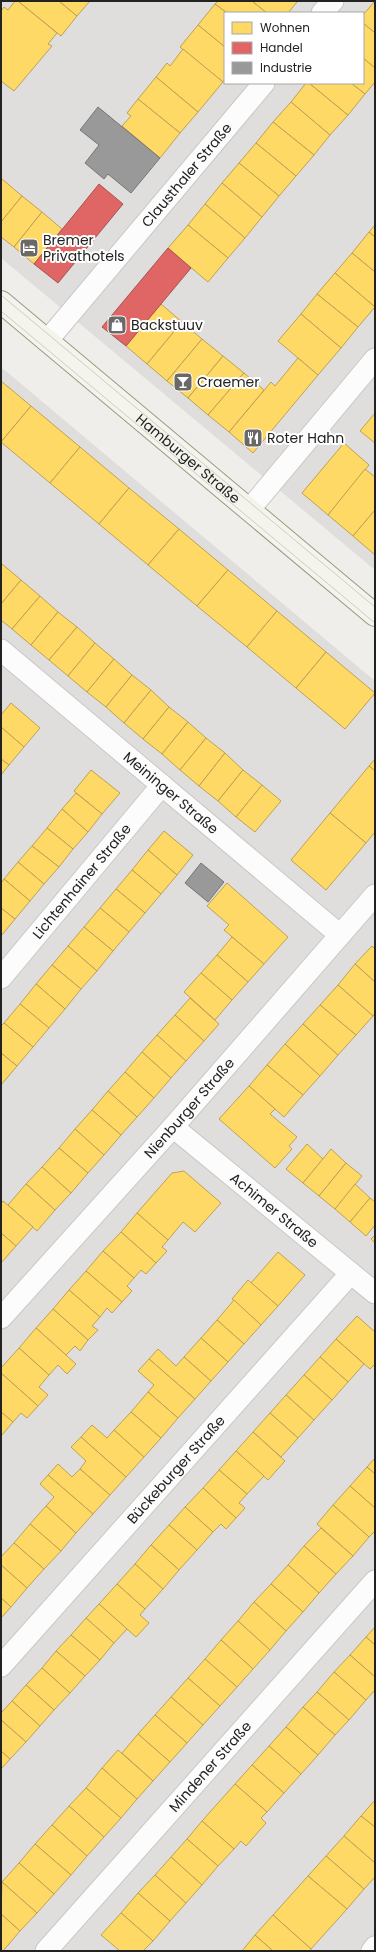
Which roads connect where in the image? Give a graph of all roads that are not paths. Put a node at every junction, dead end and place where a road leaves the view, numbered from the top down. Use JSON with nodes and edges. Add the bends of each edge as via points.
{"nodes":[{"id":1,"x":333,"y":1,"type":"edge"},
{"id":2,"x":323,"y":12,"type":"edge"},
{"id":3,"x":263,"y":84,"type":"edge"},
{"id":4,"x":1,"y":302,"type":"edge"},
{"id":5,"x":47,"y":341,"type":"junction"},
{"id":6,"x":375,"y":360,"type":"edge"},
{"id":7,"x":249,"y":510,"type":"junction"},
{"id":8,"x":375,"y":615,"type":"edge"},
{"id":9,"x":4,"y":659,"type":"edge"},
{"id":10,"x":162,"y":785,"type":"junction"},
{"id":11,"x":375,"y":895,"type":"edge"},
{"id":12,"x":340,"y":935,"type":"junction"},
{"id":13,"x":1,"y":978,"type":"edge"},
{"id":14,"x":173,"y":1126,"type":"junction"},
{"id":15,"x":351,"y":1273,"type":"junction"},
{"id":16,"x":375,"y":1293,"type":"edge"},
{"id":17,"x":1,"y":1318,"type":"edge"},
{"id":18,"x":375,"y":1581,"type":"edge"},
{"id":19,"x":1,"y":1666,"type":"edge"},
{"id":20,"x":375,"y":1947,"type":"edge"},
{"id":21,"x":46,"y":1951,"type":"edge"},
{"id":22,"x":372,"y":1951,"type":"edge"}],
"edges":[{"from":1,"to":2,"type":"street"},
{"from":3,"to":5,"type":"street","name":"Clausthaler Straße"},
{"from":4,"to":5,"type":"street","name":"Hamburger Straße"},
{"from":5,"to":7,"type":"street","name":"Hamburger Straße"},
{"from":6,"to":7,"type":"street"},
{"from":7,"to":8,"type":"street","name":"Hamburger Straße"},
{"from":9,"to":10,"type":"street","name":"Meininger Straße"},
{"from":10,"to":12,"type":"street","name":"Meininger Straße"},
{"from":10,"to":13,"type":"street","name":"Lichtenhainer Straße"},
{"from":11,"to":12,"type":"street","name":"Nienburger Straße"},
{"from":12,"to":14,"type":"street","name":"Nienburger Straße"},
{"from":14,"to":15,"type":"street","name":"Achimer Straße"},
{"from":14,"to":17,"type":"street","name":"Nienburger Straße"},
{"from":15,"to":16,"type":"street","name":"Achimer Straße"},
{"from":15,"to":19,"type":"street","name":"Bückeburger Straße"},
{"from":18,"to":21,"type":"street","name":"Mindener Straße"},
{"from":20,"to":22,"type":"street"}]}
